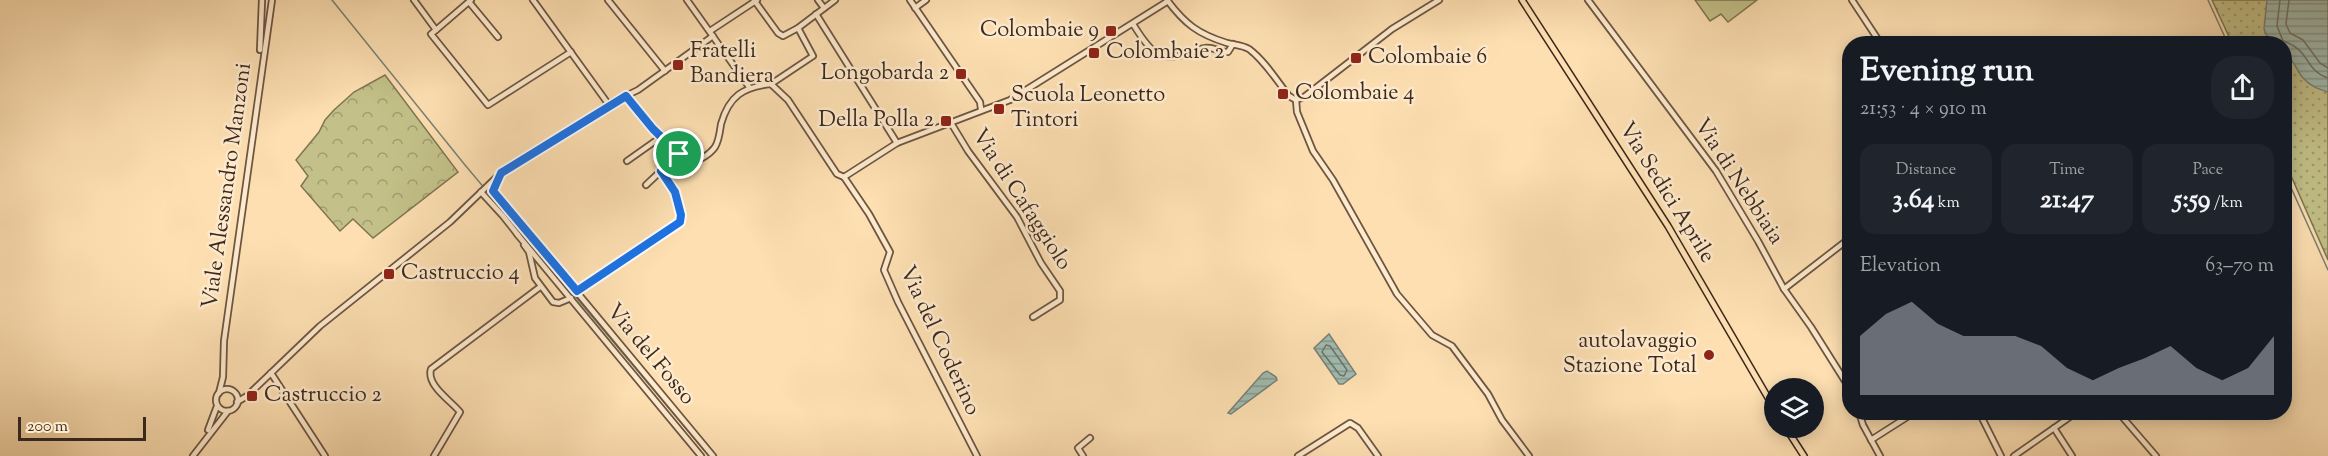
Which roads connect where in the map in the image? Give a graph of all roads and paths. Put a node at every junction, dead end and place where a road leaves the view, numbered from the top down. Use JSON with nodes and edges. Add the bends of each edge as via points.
{"nodes":[{"id":1,"x":262,"y":0,"type":"edge"},
{"id":2,"x":272,"y":0,"type":"edge"},
{"id":3,"x":414,"y":0,"type":"edge"},
{"id":4,"x":533,"y":0,"type":"edge"},
{"id":5,"x":544,"y":0,"type":"edge"},
{"id":6,"x":608,"y":0,"type":"edge"},
{"id":7,"x":687,"y":0,"type":"edge"},
{"id":8,"x":755,"y":0,"type":"edge"},
{"id":9,"x":818,"y":0,"type":"edge"},
{"id":10,"x":835,"y":0,"type":"edge"},
{"id":11,"x":910,"y":0,"type":"edge"},
{"id":12,"x":926,"y":0,"type":"edge"},
{"id":13,"x":1167,"y":0,"type":"edge"},
{"id":14,"x":1439,"y":0,"type":"edge"},
{"id":15,"x":1522,"y":0,"type":"edge"},
{"id":16,"x":1588,"y":0,"type":"edge"},
{"id":17,"x":1852,"y":0,"type":"edge"},
{"id":18,"x":470,"y":1,"type":"edge"},
{"id":19,"x":537,"y":6,"type":"junction"},
{"id":20,"x":824,"y":8,"type":"junction"},
{"id":21,"x":915,"y":8,"type":"junction"},
{"id":22,"x":816,"y":14,"type":"junction"},
{"id":23,"x":1133,"y":24,"type":"junction"},
{"id":24,"x":798,"y":28,"type":"junction"},
{"id":25,"x":436,"y":30,"type":"junction"},
{"id":26,"x":711,"y":34,"type":"junction"},
{"id":27,"x":1876,"y":36,"type":"edge"},
{"id":28,"x":498,"y":37,"type":"dead end"},
{"id":29,"x":1233,"y":44,"type":"junction"},
{"id":30,"x":260,"y":50,"type":"dead end"},
{"id":31,"x":571,"y":52,"type":"junction"},
{"id":32,"x":664,"y":71,"type":"junction"},
{"id":33,"x":771,"y":84,"type":"junction"},
{"id":34,"x":749,"y":87,"type":"junction"},
{"id":35,"x":626,"y":96,"type":"junction"},
{"id":36,"x":1296,"y":100,"type":"junction"},
{"id":37,"x":609,"y":105,"type":"junction"},
{"id":38,"x":981,"y":109,"type":"junction"},
{"id":39,"x":951,"y":123,"type":"junction"},
{"id":40,"x":661,"y":137,"type":"junction"},
{"id":41,"x":897,"y":143,"type":"junction"},
{"id":42,"x":679,"y":154,"type":"junction"},
{"id":43,"x":627,"y":161,"type":"dead end"},
{"id":44,"x":661,"y":171,"type":"junction"},
{"id":45,"x":501,"y":173,"type":"junction"},
{"id":46,"x":844,"y":177,"type":"junction"},
{"id":47,"x":646,"y":184,"type":"dead end"},
{"id":48,"x":481,"y":192,"type":"junction"},
{"id":49,"x":517,"y":234,"type":"junction"},
{"id":50,"x":1842,"y":244,"type":"edge"},
{"id":51,"x":540,"y":287,"type":"junction"},
{"id":52,"x":1784,"y":289,"type":"junction"},
{"id":53,"x":577,"y":291,"type":"junction"},
{"id":54,"x":571,"y":298,"type":"junction"},
{"id":55,"x":1033,"y":317,"type":"dead end"},
{"id":56,"x":271,"y":374,"type":"junction"},
{"id":57,"x":223,"y":377,"type":"junction"},
{"id":58,"x":1842,"y":377,"type":"edge"},
{"id":59,"x":255,"y":388,"type":"junction"},
{"id":60,"x":232,"y":391,"type":"junction"},
{"id":61,"x":1764,"y":391,"type":"edge"},
{"id":62,"x":219,"y":393,"type":"junction"},
{"id":63,"x":237,"y":402,"type":"junction"},
{"id":64,"x":217,"y":406,"type":"junction"},
{"id":65,"x":228,"y":411,"type":"junction"},
{"id":66,"x":1862,"y":420,"type":"edge"},
{"id":67,"x":1902,"y":420,"type":"edge"},
{"id":68,"x":1983,"y":420,"type":"edge"},
{"id":69,"x":2066,"y":420,"type":"edge"},
{"id":70,"x":2125,"y":420,"type":"edge"},
{"id":71,"x":2054,"y":428,"type":"junction"},
{"id":72,"x":1090,"y":438,"type":"dead end"},
{"id":73,"x":1792,"y":438,"type":"edge"},
{"id":74,"x":1871,"y":440,"type":"junction"},
{"id":75,"x":203,"y":441,"type":"junction"},
{"id":76,"x":194,"y":456,"type":"edge"},
{"id":77,"x":325,"y":456,"type":"edge"},
{"id":78,"x":434,"y":456,"type":"edge"},
{"id":79,"x":701,"y":456,"type":"edge"},
{"id":80,"x":713,"y":456,"type":"edge"},
{"id":81,"x":977,"y":456,"type":"edge"},
{"id":82,"x":1083,"y":456,"type":"edge"},
{"id":83,"x":1298,"y":456,"type":"edge"},
{"id":84,"x":1378,"y":456,"type":"edge"},
{"id":85,"x":1529,"y":456,"type":"edge"},
{"id":86,"x":1804,"y":456,"type":"edge"},
{"id":87,"x":1880,"y":456,"type":"edge"},
{"id":88,"x":2001,"y":456,"type":"edge"},
{"id":89,"x":2014,"y":456,"type":"edge"},
{"id":90,"x":2072,"y":456,"type":"edge"},
{"id":91,"x":2156,"y":456,"type":"edge"}],
"edges":[{"from":1,"to":30,"type":"street"},
{"from":2,"to":57,"type":"street","name":"Viale Alessandro Manzoni","via":[[222,355]]},
{"from":3,"to":25,"type":"street"},
{"from":4,"to":19,"type":"street"},
{"from":5,"to":19,"type":"street"},
{"from":6,"to":32,"type":"street"},
{"from":7,"to":26,"type":"street"},
{"from":8,"to":24,"type":"street","via":[[780,35]]},
{"from":8,"to":26,"type":"street"},
{"from":9,"to":20,"type":"street"},
{"from":10,"to":20,"type":"street"},
{"from":11,"to":21,"type":"street"},
{"from":12,"to":21,"type":"street"},
{"from":13,"to":23,"type":"street"},
{"from":13,"to":29,"type":"street","via":[[1191,27]]},
{"from":14,"to":36,"type":"street","via":[[1400,23]]},
{"from":15,"to":61,"type":"main road","name":"Via Sedici Aprile","via":[[1668,226]]},
{"from":16,"to":52,"type":"street","name":"Via di Nebbiaia","via":[[1705,156]]},
{"from":17,"to":27,"type":"street"},
{"from":18,"to":25,"type":"street"},
{"from":18,"to":28,"type":"street"},
{"from":19,"to":31,"type":"street"},
{"from":20,"to":22,"type":"street"},
{"from":21,"to":38,"type":"street"},
{"from":22,"to":24,"type":"street"},
{"from":22,"to":41,"type":"street"},
{"from":23,"to":29,"type":"street","via":[[1149,48],[1166,57],[1209,47],[1228,52]]},
{"from":23,"to":38,"type":"street","via":[[1010,100]]},
{"from":24,"to":33,"type":"street","via":[[813,56]]},
{"from":25,"to":31,"type":"street","via":[[431,34],[488,105]]},
{"from":26,"to":32,"type":"street"},
{"from":26,"to":34,"type":"street"},
{"from":29,"to":36,"type":"street","via":[[1251,51],[1288,96]]},
{"from":31,"to":37,"type":"street"},
{"from":32,"to":35,"type":"street"},
{"from":33,"to":34,"type":"street"},
{"from":33,"to":46,"type":"street","name":"Via del Coderino","via":[[806,124],[837,174]]},
{"from":34,"to":42,"type":"street","via":[[725,111],[712,149],[693,161]]},
{"from":35,"to":37,"type":"street"},
{"from":35,"to":40,"type":"street"},
{"from":36,"to":85,"type":"street","via":[[1313,151],[1397,294],[1432,335],[1452,346]]},
{"from":37,"to":45,"type":"street"},
{"from":38,"to":39,"type":"street"},
{"from":39,"to":41,"type":"street"},
{"from":39,"to":55,"type":"street","name":"Via di Cafaggiolo","via":[[1017,217],[1060,291],[1058,302]]},
{"from":40,"to":42,"type":"street"},
{"from":40,"to":43,"type":"street"},
{"from":41,"to":46,"type":"street"},
{"from":42,"to":44,"type":"street"},
{"from":44,"to":47,"type":"street"},
{"from":44,"to":53,"type":"street","via":[[675,192],[680,222]]},
{"from":45,"to":48,"type":"street"},
{"from":45,"to":53,"type":"street","name":"Via del Fosso","via":[[493,191]]},
{"from":46,"to":81,"type":"street","name":"Via del Coderino","via":[[890,252],[884,270]]},
{"from":48,"to":49,"type":"street"},
{"from":48,"to":56,"type":"street","via":[[450,222],[320,326]]},
{"from":49,"to":51,"type":"street","via":[[529,252]]},
{"from":49,"to":54,"type":"street"},
{"from":50,"to":52,"type":"street"},
{"from":51,"to":54,"type":"street","via":[[555,303]]},
{"from":51,"to":78,"type":"street","via":[[431,369],[433,383],[460,412]]},
{"from":52,"to":58,"type":"street","name":"Via di Nebbiaia"},
{"from":53,"to":80,"type":"street","name":"Via del Fosso"},
{"from":54,"to":79,"type":"street"},
{"from":56,"to":59,"type":"street"},
{"from":56,"to":77,"type":"street"},
{"from":57,"to":60,"type":"street"},
{"from":57,"to":62,"type":"street","name":"Viale Alessandro Manzoni"},
{"from":59,"to":60,"type":"street","via":[[243,395]]},
{"from":59,"to":63,"type":"street"},
{"from":60,"to":62,"type":"street"},
{"from":60,"to":63,"type":"street"},
{"from":62,"to":64,"type":"street"},
{"from":63,"to":65,"type":"street"},
{"from":64,"to":65,"type":"street"},
{"from":64,"to":75,"type":"street"},
{"from":65,"to":75,"type":"street"},
{"from":66,"to":74,"type":"street"},
{"from":67,"to":74,"type":"street"},
{"from":68,"to":88,"type":"street"},
{"from":69,"to":71,"type":"street"},
{"from":70,"to":91,"type":"street"},
{"from":71,"to":89,"type":"street"},
{"from":71,"to":90,"type":"street"},
{"from":72,"to":82,"type":"street","via":[[1078,448]]},
{"from":73,"to":86,"type":"main road"},
{"from":74,"to":87,"type":"street"},
{"from":75,"to":76,"type":"street"},
{"from":83,"to":84,"type":"street","via":[[1350,423]]}]}
